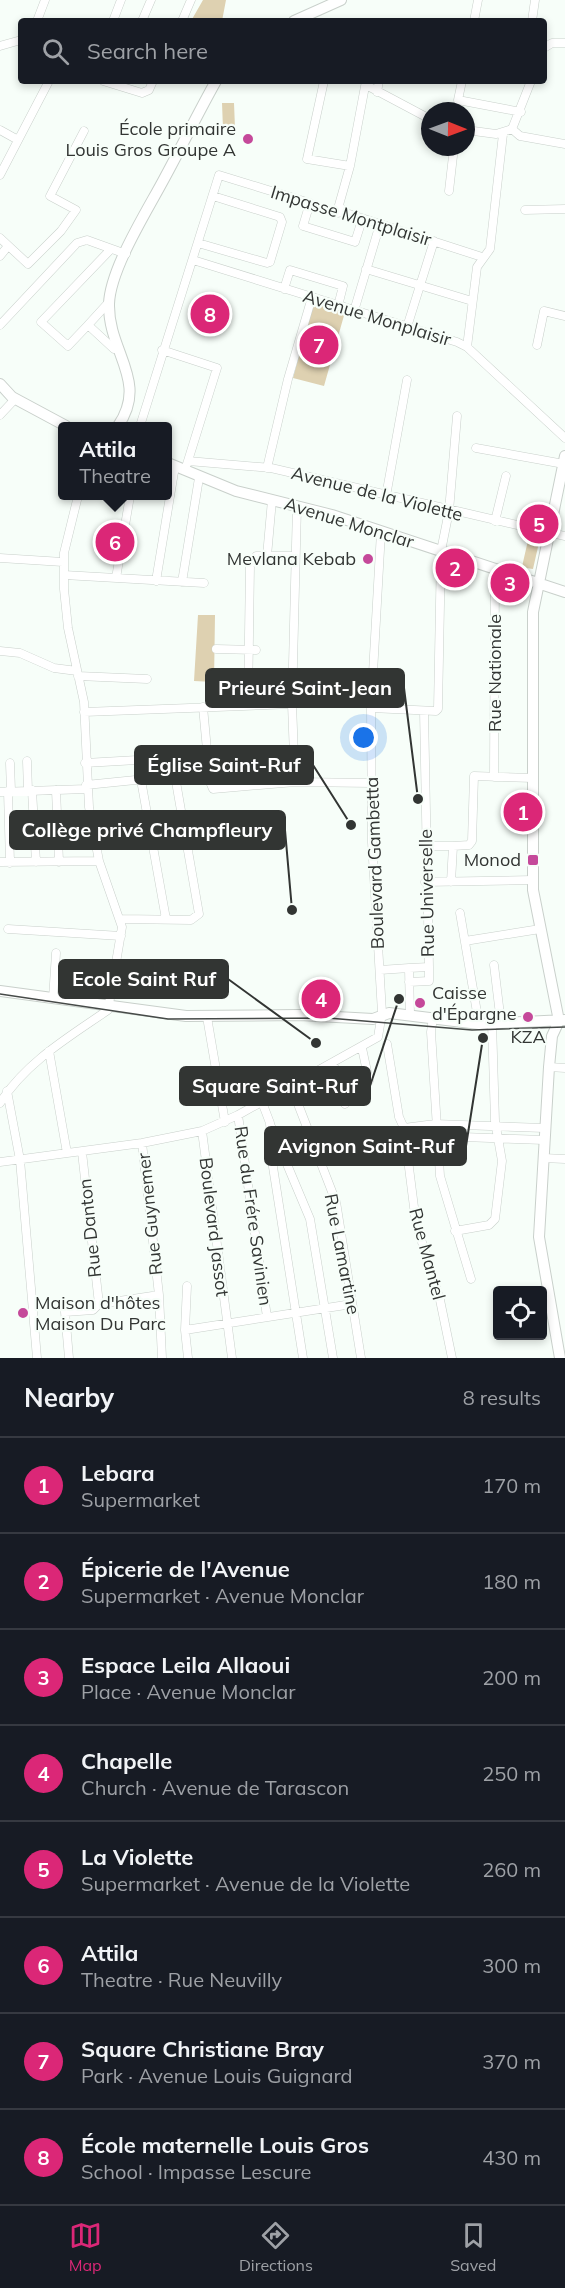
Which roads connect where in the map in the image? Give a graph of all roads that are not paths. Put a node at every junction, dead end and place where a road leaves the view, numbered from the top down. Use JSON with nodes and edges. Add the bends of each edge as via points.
{"nodes":[{"id":1,"x":45,"y":0,"type":"edge"},
{"id":2,"x":121,"y":0,"type":"edge"},
{"id":3,"x":151,"y":0,"type":"edge"},
{"id":4,"x":191,"y":0,"type":"edge"},
{"id":5,"x":341,"y":0,"type":"edge"},
{"id":6,"x":478,"y":0,"type":"edge"},
{"id":7,"x":536,"y":0,"type":"edge"},
{"id":8,"x":474,"y":17,"type":"edge"},
{"id":9,"x":38,"y":18,"type":"edge"},
{"id":10,"x":114,"y":18,"type":"edge"},
{"id":11,"x":143,"y":18,"type":"edge"},
{"id":12,"x":183,"y":18,"type":"edge"},
{"id":13,"x":309,"y":18,"type":"edge"},
{"id":14,"x":533,"y":18,"type":"edge"},
{"id":15,"x":18,"y":41,"type":"edge"},
{"id":16,"x":565,"y":43,"type":"edge"},
{"id":17,"x":0,"y":46,"type":"edge"},
{"id":18,"x":547,"y":46,"type":"edge"},
{"id":19,"x":47,"y":84,"type":"edge"},
{"id":20,"x":113,"y":84,"type":"edge"},
{"id":21,"x":152,"y":84,"type":"edge"},
{"id":22,"x":214,"y":84,"type":"edge"},
{"id":23,"x":323,"y":84,"type":"edge"},
{"id":24,"x":366,"y":84,"type":"edge"},
{"id":25,"x":367,"y":84,"type":"edge"},
{"id":26,"x":378,"y":84,"type":"edge"},
{"id":27,"x":461,"y":84,"type":"edge"},
{"id":28,"x":530,"y":84,"type":"edge"},
{"id":29,"x":377,"y":92,"type":"junction"},
{"id":30,"x":521,"y":112,"type":"junction"},
{"id":31,"x":421,"y":114,"type":"edge"},
{"id":32,"x":512,"y":129,"type":"junction"},
{"id":33,"x":0,"y":130,"type":"edge"},
{"id":34,"x":475,"y":130,"type":"edge"},
{"id":35,"x":84,"y":131,"type":"dead end"},
{"id":36,"x":503,"y":134,"type":"junction"},
{"id":37,"x":18,"y":140,"type":"junction"},
{"id":38,"x":565,"y":144,"type":"edge"},
{"id":39,"x":453,"y":156,"type":"edge"},
{"id":40,"x":350,"y":166,"type":"junction"},
{"id":41,"x":0,"y":175,"type":"edge"},
{"id":42,"x":449,"y":191,"type":"dead end"},
{"id":43,"x":213,"y":196,"type":"junction"},
{"id":44,"x":309,"y":206,"type":"junction"},
{"id":45,"x":565,"y":209,"type":"edge"},
{"id":46,"x":525,"y":210,"type":"dead end"},
{"id":47,"x":344,"y":212,"type":"junction"},
{"id":48,"x":362,"y":220,"type":"junction"},
{"id":49,"x":380,"y":224,"type":"junction"},
{"id":50,"x":0,"y":238,"type":"edge"},
{"id":51,"x":434,"y":241,"type":"junction"},
{"id":52,"x":198,"y":243,"type":"junction"},
{"id":53,"x":8,"y":246,"type":"junction"},
{"id":54,"x":111,"y":249,"type":"junction"},
{"id":55,"x":126,"y":254,"type":"junction"},
{"id":56,"x":0,"y":256,"type":"edge"},
{"id":57,"x":482,"y":257,"type":"junction"},
{"id":58,"x":193,"y":260,"type":"junction"},
{"id":59,"x":366,"y":269,"type":"junction"},
{"id":60,"x":420,"y":286,"type":"junction"},
{"id":61,"x":284,"y":289,"type":"junction"},
{"id":62,"x":312,"y":297,"type":"junction"},
{"id":63,"x":472,"y":301,"type":"junction"},
{"id":64,"x":109,"y":302,"type":"junction"},
{"id":65,"x":338,"y":306,"type":"junction"},
{"id":66,"x":354,"y":311,"type":"junction"},
{"id":67,"x":565,"y":316,"type":"edge"},
{"id":68,"x":0,"y":325,"type":"edge"},
{"id":69,"x":88,"y":325,"type":"junction"},
{"id":70,"x":406,"y":327,"type":"junction"},
{"id":71,"x":537,"y":345,"type":"dead end"},
{"id":72,"x":467,"y":347,"type":"junction"},
{"id":73,"x":119,"y":349,"type":"junction"},
{"id":74,"x":162,"y":350,"type":"junction"},
{"id":75,"x":407,"y":380,"type":"dead end"},
{"id":76,"x":0,"y":384,"type":"edge"},
{"id":77,"x":15,"y":399,"type":"junction"},
{"id":78,"x":0,"y":415,"type":"edge"},
{"id":79,"x":457,"y":416,"type":"dead end"},
{"id":80,"x":58,"y":422,"type":"edge"},
{"id":81,"x":121,"y":422,"type":"edge"},
{"id":82,"x":141,"y":422,"type":"edge"},
{"id":83,"x":565,"y":438,"type":"edge"},
{"id":84,"x":476,"y":448,"type":"dead end"},
{"id":85,"x":564,"y":464,"type":"edge"},
{"id":86,"x":178,"y":465,"type":"edge"},
{"id":87,"x":267,"y":468,"type":"junction"},
{"id":88,"x":506,"y":476,"type":"dead end"},
{"id":89,"x":199,"y":478,"type":"junction"},
{"id":90,"x":172,"y":496,"type":"edge"},
{"id":91,"x":386,"y":496,"type":"junction"},
{"id":92,"x":77,"y":500,"type":"edge"},
{"id":93,"x":129,"y":500,"type":"edge"},
{"id":94,"x":171,"y":500,"type":"edge"},
{"id":95,"x":272,"y":500,"type":"junction"},
{"id":96,"x":297,"y":506,"type":"junction"},
{"id":97,"x":449,"y":511,"type":"junction"},
{"id":98,"x":495,"y":521,"type":"junction"},
{"id":99,"x":381,"y":532,"type":"junction"},
{"id":100,"x":549,"y":533,"type":"junction"},
{"id":101,"x":565,"y":536,"type":"edge"},
{"id":102,"x":441,"y":552,"type":"junction"},
{"id":103,"x":267,"y":556,"type":"junction"},
{"id":104,"x":0,"y":558,"type":"edge"},
{"id":105,"x":295,"y":560,"type":"junction"},
{"id":106,"x":63,"y":562,"type":"junction"},
{"id":107,"x":495,"y":569,"type":"junction"},
{"id":108,"x":64,"y":575,"type":"junction"},
{"id":109,"x":116,"y":578,"type":"junction"},
{"id":110,"x":156,"y":580,"type":"junction"},
{"id":111,"x":182,"y":582,"type":"junction"},
{"id":112,"x":204,"y":583,"type":"dead end"},
{"id":113,"x":538,"y":583,"type":"junction"},
{"id":114,"x":565,"y":592,"type":"edge"},
{"id":115,"x":253,"y":649,"type":"junction"},
{"id":116,"x":216,"y":650,"type":"dead end"},
{"id":117,"x":0,"y":651,"type":"edge"},
{"id":118,"x":78,"y":673,"type":"junction"},
{"id":119,"x":147,"y":679,"type":"dead end"},
{"id":120,"x":292,"y":704,"type":"junction"},
{"id":121,"x":248,"y":705,"type":"junction"},
{"id":122,"x":203,"y":707,"type":"junction"},
{"id":123,"x":371,"y":708,"type":"junction"},
{"id":124,"x":424,"y":711,"type":"junction"},
{"id":125,"x":84,"y":712,"type":"junction"},
{"id":126,"x":207,"y":756,"type":"junction"},
{"id":127,"x":27,"y":761,"type":"dead end"},
{"id":128,"x":10,"y":763,"type":"dead end"},
{"id":129,"x":85,"y":763,"type":"junction"},
{"id":130,"x":495,"y":777,"type":"junction"},
{"id":131,"x":533,"y":778,"type":"junction"},
{"id":132,"x":141,"y":780,"type":"junction"},
{"id":133,"x":295,"y":782,"type":"junction"},
{"id":134,"x":372,"y":783,"type":"junction"},
{"id":135,"x":86,"y":787,"type":"junction"},
{"id":136,"x":56,"y":790,"type":"junction"},
{"id":137,"x":30,"y":791,"type":"junction"},
{"id":138,"x":6,"y":792,"type":"edge"},
{"id":139,"x":426,"y":846,"type":"junction"},
{"id":140,"x":453,"y":846,"type":"junction"},
{"id":141,"x":99,"y":861,"type":"junction"},
{"id":142,"x":0,"y":862,"type":"edge"},
{"id":143,"x":36,"y":862,"type":"junction"},
{"id":144,"x":59,"y":862,"type":"junction"},
{"id":145,"x":10,"y":863,"type":"junction"},
{"id":146,"x":533,"y":880,"type":"junction"},
{"id":147,"x":425,"y":882,"type":"junction"},
{"id":148,"x":451,"y":882,"type":"junction"},
{"id":149,"x":460,"y":913,"type":"dead end"},
{"id":150,"x":121,"y":919,"type":"junction"},
{"id":151,"x":166,"y":919,"type":"junction"},
{"id":152,"x":8,"y":929,"type":"dead end"},
{"id":153,"x":540,"y":929,"type":"junction"},
{"id":154,"x":121,"y":936,"type":"junction"},
{"id":155,"x":465,"y":941,"type":"junction"},
{"id":156,"x":56,"y":953,"type":"dead end"},
{"id":157,"x":494,"y":965,"type":"dead end"},
{"id":158,"x":429,"y":966,"type":"junction"},
{"id":159,"x":409,"y":968,"type":"junction"},
{"id":160,"x":380,"y":970,"type":"junction"},
{"id":161,"x":409,"y":982,"type":"junction"},
{"id":162,"x":0,"y":991,"type":"edge"},
{"id":163,"x":53,"y":999,"type":"junction"},
{"id":164,"x":110,"y":1006,"type":"junction"},
{"id":165,"x":410,"y":1015,"type":"junction"},
{"id":166,"x":377,"y":1016,"type":"junction"},
{"id":167,"x":207,"y":1017,"type":"junction"},
{"id":168,"x":433,"y":1017,"type":"junction"},
{"id":169,"x":562,"y":1021,"type":"edge"},
{"id":170,"x":496,"y":1023,"type":"junction"},
{"id":171,"x":479,"y":1024,"type":"junction"},
{"id":172,"x":387,"y":1044,"type":"dead end"},
{"id":173,"x":362,"y":1048,"type":"junction"},
{"id":174,"x":50,"y":1051,"type":"junction"},
{"id":175,"x":333,"y":1063,"type":"junction"},
{"id":176,"x":549,"y":1067,"type":"junction"},
{"id":177,"x":565,"y":1068,"type":"edge"},
{"id":178,"x":369,"y":1081,"type":"dead end"},
{"id":179,"x":291,"y":1086,"type":"junction"},
{"id":180,"x":7,"y":1091,"type":"junction"},
{"id":181,"x":262,"y":1101,"type":"junction"},
{"id":182,"x":0,"y":1103,"type":"edge"},
{"id":183,"x":345,"y":1104,"type":"dead end"},
{"id":184,"x":238,"y":1115,"type":"junction"},
{"id":185,"x":225,"y":1122,"type":"junction"},
{"id":186,"x":270,"y":1123,"type":"junction"},
{"id":187,"x":435,"y":1125,"type":"junction"},
{"id":188,"x":495,"y":1126,"type":"junction"},
{"id":189,"x":404,"y":1128,"type":"junction"},
{"id":190,"x":544,"y":1128,"type":"junction"},
{"id":191,"x":202,"y":1131,"type":"junction"},
{"id":192,"x":436,"y":1136,"type":"junction"},
{"id":193,"x":405,"y":1139,"type":"junction"},
{"id":194,"x":500,"y":1140,"type":"junction"},
{"id":195,"x":544,"y":1140,"type":"junction"},
{"id":196,"x":142,"y":1143,"type":"junction"},
{"id":197,"x":82,"y":1152,"type":"junction"},
{"id":198,"x":67,"y":1154,"type":"junction"},
{"id":199,"x":543,"y":1158,"type":"junction"},
{"id":200,"x":565,"y":1159,"type":"edge"},
{"id":201,"x":20,"y":1160,"type":"junction"},
{"id":202,"x":0,"y":1162,"type":"edge"},
{"id":203,"x":455,"y":1231,"type":"junction"},
{"id":204,"x":471,"y":1279,"type":"dead end"},
{"id":205,"x":187,"y":1286,"type":"dead end"},
{"id":206,"x":159,"y":1295,"type":"junction"},
{"id":207,"x":99,"y":1304,"type":"junction"},
{"id":208,"x":352,"y":1304,"type":"junction"},
{"id":209,"x":325,"y":1308,"type":"junction"},
{"id":210,"x":296,"y":1313,"type":"junction"},
{"id":211,"x":267,"y":1317,"type":"junction"},
{"id":212,"x":227,"y":1323,"type":"junction"},
{"id":213,"x":185,"y":1330,"type":"junction"},
{"id":214,"x":37,"y":1358,"type":"edge"},
{"id":215,"x":69,"y":1358,"type":"edge"},
{"id":216,"x":162,"y":1358,"type":"edge"},
{"id":217,"x":188,"y":1358,"type":"edge"},
{"id":218,"x":232,"y":1358,"type":"edge"},
{"id":219,"x":303,"y":1358,"type":"edge"},
{"id":220,"x":333,"y":1358,"type":"edge"},
{"id":221,"x":361,"y":1358,"type":"edge"},
{"id":222,"x":452,"y":1358,"type":"edge"},
{"id":223,"x":560,"y":1358,"type":"edge"}],
"edges":[{"from":1,"to":9,"type":"street"},
{"from":2,"to":10,"type":"street"},
{"from":3,"to":11,"type":"street"},
{"from":4,"to":12,"type":"street"},
{"from":5,"to":13,"type":"street"},
{"from":6,"to":8,"type":"street"},
{"from":7,"to":14,"type":"street"},
{"from":15,"to":17,"type":"street"},
{"from":16,"to":18,"type":"street"},
{"from":19,"to":37,"type":"street"},
{"from":20,"to":21,"type":"street","via":[[142,93]]},
{"from":22,"to":55,"type":"street"},
{"from":23,"to":40,"type":"street","via":[[307,159]]},
{"from":24,"to":40,"type":"street"},
{"from":25,"to":29,"type":"street"},
{"from":26,"to":29,"type":"street"},
{"from":27,"to":30,"type":"street","via":[[458,100]]},
{"from":28,"to":30,"type":"street"},
{"from":29,"to":31,"type":"street"},
{"from":30,"to":32,"type":"street"},
{"from":32,"to":36,"type":"street"},
{"from":32,"to":38,"type":"street","via":[[519,136]]},
{"from":33,"to":37,"type":"street"},
{"from":34,"to":36,"type":"street"},
{"from":35,"to":53,"type":"street","via":[[50,196],[76,210],[28,264]]},
{"from":36,"to":57,"type":"street","via":[[490,249]]},
{"from":37,"to":41,"type":"street"},
{"from":39,"to":42,"type":"street"},
{"from":40,"to":47,"type":"street","via":[[339,205]]},
{"from":43,"to":44,"type":"street","name":"Impasse Montplaisir","via":[[219,175],[310,203]]},
{"from":43,"to":52,"type":"street"},
{"from":43,"to":52,"type":"street","via":[[280,217],[282,222],[270,262]]},
{"from":44,"to":47,"type":"street","name":"Impasse Montplaisir"},
{"from":44,"to":48,"type":"street","via":[[303,226],[355,242]]},
{"from":45,"to":46,"type":"street"},
{"from":47,"to":48,"type":"street","name":"Impasse Montplaisir"},
{"from":48,"to":49,"type":"street","name":"Impasse Montplaisir"},
{"from":49,"to":51,"type":"street","name":"Impasse Montplaisir"},
{"from":49,"to":59,"type":"street"},
{"from":50,"to":53,"type":"street"},
{"from":51,"to":57,"type":"street","name":"Impasse Montplaisir"},
{"from":51,"to":60,"type":"street"},
{"from":52,"to":58,"type":"street"},
{"from":53,"to":56,"type":"street"},
{"from":54,"to":55,"type":"street"},
{"from":54,"to":68,"type":"street","via":[[87,240],[77,243]]},
{"from":54,"to":69,"type":"street","via":[[41,322],[68,346]]},
{"from":55,"to":64,"type":"street"},
{"from":57,"to":63,"type":"street"},
{"from":58,"to":61,"type":"street","name":"Avenue Monplaisir"},
{"from":58,"to":74,"type":"street"},
{"from":59,"to":60,"type":"street"},
{"from":59,"to":66,"type":"street"},
{"from":60,"to":63,"type":"street"},
{"from":60,"to":70,"type":"street"},
{"from":61,"to":62,"type":"street","name":"Avenue Monplaisir"},
{"from":61,"to":65,"type":"street","via":[[290,270],[343,286]]},
{"from":62,"to":65,"type":"street","name":"Avenue Monplaisir"},
{"from":62,"to":87,"type":"street"},
{"from":63,"to":72,"type":"street"},
{"from":64,"to":69,"type":"street"},
{"from":64,"to":73,"type":"street","via":[[111,326]]},
{"from":65,"to":66,"type":"street","name":"Avenue Monplaisir"},
{"from":66,"to":70,"type":"street","name":"Avenue Monplaisir"},
{"from":67,"to":71,"type":"street","via":[[544,311]]},
{"from":69,"to":73,"type":"street","via":[[114,349]]},
{"from":70,"to":72,"type":"street","name":"Avenue Monplaisir"},
{"from":72,"to":83,"type":"street","name":"Avenue Monplaisir"},
{"from":73,"to":81,"type":"street","via":[[132,392],[129,410]]},
{"from":74,"to":82,"type":"street"},
{"from":74,"to":86,"type":"street","via":[[217,368]]},
{"from":75,"to":91,"type":"street"},
{"from":76,"to":77,"type":"street"},
{"from":77,"to":78,"type":"street"},
{"from":77,"to":80,"type":"street"},
{"from":79,"to":97,"type":"street"},
{"from":84,"to":85,"type":"street"},
{"from":85,"to":100,"type":"street"},
{"from":86,"to":87,"type":"street","name":"Avenue de la Violette"},
{"from":86,"to":89,"type":"street","name":"Avenue Monclar"},
{"from":86,"to":90,"type":"street"},
{"from":87,"to":91,"type":"street","name":"Avenue de la Violette"},
{"from":88,"to":98,"type":"street"},
{"from":89,"to":95,"type":"street","name":"Avenue Monclar"},
{"from":89,"to":111,"type":"street"},
{"from":91,"to":97,"type":"street","name":"Avenue de la Violette"},
{"from":92,"to":106,"type":"street"},
{"from":93,"to":109,"type":"street"},
{"from":94,"to":110,"type":"street"},
{"from":95,"to":96,"type":"street","name":"Avenue Monclar"},
{"from":95,"to":103,"type":"street"},
{"from":96,"to":99,"type":"street","name":"Avenue Monclar"},
{"from":96,"to":105,"type":"street"},
{"from":97,"to":98,"type":"street","name":"Avenue de la Violette"},
{"from":97,"to":102,"type":"street"},
{"from":98,"to":100,"type":"street","name":"Avenue de la Violette"},
{"from":99,"to":102,"type":"street","name":"Avenue Monclar"},
{"from":99,"to":123,"type":"street","name":"Boulevard Gambetta"},
{"from":100,"to":101,"type":"street","name":"Avenue de la Violette"},
{"from":100,"to":113,"type":"street"},
{"from":102,"to":107,"type":"street","name":"Avenue Monclar"},
{"from":102,"to":124,"type":"street","via":[[438,709]]},
{"from":103,"to":105,"type":"street"},
{"from":103,"to":115,"type":"street","via":[[256,556],[250,565]]},
{"from":104,"to":106,"type":"street"},
{"from":105,"to":120,"type":"street"},
{"from":106,"to":108,"type":"street"},
{"from":107,"to":113,"type":"street","name":"Avenue Monclar"},
{"from":107,"to":130,"type":"street","name":"Rue Nationale"},
{"from":108,"to":109,"type":"street"},
{"from":108,"to":118,"type":"street","via":[[68,628]]},
{"from":109,"to":110,"type":"street"},
{"from":110,"to":111,"type":"street"},
{"from":111,"to":112,"type":"street"},
{"from":113,"to":114,"type":"street","name":"Avenue Monclar"},
{"from":113,"to":131,"type":"street","via":[[533,612]]},
{"from":115,"to":116,"type":"street"},
{"from":115,"to":121,"type":"street"},
{"from":117,"to":118,"type":"street","via":[[20,653],[54,668]]},
{"from":118,"to":119,"type":"street"},
{"from":118,"to":125,"type":"street"},
{"from":120,"to":121,"type":"street"},
{"from":120,"to":133,"type":"street"},
{"from":121,"to":122,"type":"street"},
{"from":122,"to":125,"type":"street"},
{"from":122,"to":126,"type":"street"},
{"from":123,"to":124,"type":"street"},
{"from":123,"to":134,"type":"street","name":"Boulevard Gambetta"},
{"from":124,"to":139,"type":"street","name":"Rue Universelle"},
{"from":125,"to":129,"type":"street"},
{"from":126,"to":129,"type":"street"},
{"from":126,"to":133,"type":"street","via":[[213,789]]},
{"from":127,"to":137,"type":"street"},
{"from":128,"to":138,"type":"street"},
{"from":129,"to":135,"type":"street"},
{"from":130,"to":131,"type":"street"},
{"from":130,"to":140,"type":"street","via":[[474,776],[472,841],[469,845]]},
{"from":131,"to":146,"type":"street"},
{"from":132,"to":135,"type":"street"},
{"from":132,"to":151,"type":"street"},
{"from":132,"to":151,"type":"street","via":[[175,776],[199,914],[191,920]]},
{"from":133,"to":134,"type":"street"},
{"from":134,"to":160,"type":"street","name":"Boulevard Gambetta"},
{"from":135,"to":136,"type":"street"},
{"from":135,"to":141,"type":"street"},
{"from":136,"to":137,"type":"street"},
{"from":136,"to":144,"type":"street"},
{"from":137,"to":138,"type":"street"},
{"from":137,"to":143,"type":"street"},
{"from":138,"to":145,"type":"street"},
{"from":139,"to":140,"type":"street"},
{"from":139,"to":147,"type":"street","name":"Rue Universelle"},
{"from":140,"to":148,"type":"street"},
{"from":141,"to":144,"type":"street"},
{"from":141,"to":150,"type":"street"},
{"from":142,"to":145,"type":"street"},
{"from":143,"to":144,"type":"street"},
{"from":143,"to":145,"type":"street"},
{"from":146,"to":148,"type":"street"},
{"from":146,"to":153,"type":"street"},
{"from":147,"to":148,"type":"street"},
{"from":147,"to":158,"type":"street","name":"Rue Universelle"},
{"from":149,"to":155,"type":"street"},
{"from":150,"to":151,"type":"street"},
{"from":150,"to":154,"type":"street"},
{"from":152,"to":154,"type":"street"},
{"from":153,"to":155,"type":"street"},
{"from":153,"to":169,"type":"street"},
{"from":154,"to":164,"type":"street"},
{"from":155,"to":171,"type":"street"},
{"from":156,"to":163,"type":"street"},
{"from":157,"to":170,"type":"street"},
{"from":158,"to":159,"type":"street"},
{"from":158,"to":161,"type":"street","via":[[429,981]]},
{"from":159,"to":160,"type":"street"},
{"from":159,"to":161,"type":"street"},
{"from":160,"to":166,"type":"street","name":"Boulevard Gambetta"},
{"from":161,"to":165,"type":"street"},
{"from":162,"to":163,"type":"street"},
{"from":163,"to":164,"type":"street"},
{"from":164,"to":167,"type":"street"},
{"from":164,"to":174,"type":"street"},
{"from":165,"to":166,"type":"street"},
{"from":165,"to":168,"type":"street"},
{"from":166,"to":167,"type":"street"},
{"from":166,"to":173,"type":"street","via":[[378,1037]]},
{"from":167,"to":185,"type":"street"},
{"from":168,"to":171,"type":"street"},
{"from":168,"to":187,"type":"street"},
{"from":169,"to":170,"type":"street"},
{"from":169,"to":176,"type":"street","via":[[552,1036]]},
{"from":170,"to":171,"type":"street"},
{"from":170,"to":188,"type":"street"},
{"from":172,"to":189,"type":"street","name":"Rue Mantel"},
{"from":173,"to":175,"type":"street"},
{"from":173,"to":178,"type":"street"},
{"from":174,"to":180,"type":"street"},
{"from":174,"to":198,"type":"street"},
{"from":175,"to":179,"type":"street"},
{"from":175,"to":183,"type":"street"},
{"from":176,"to":177,"type":"street"},
{"from":176,"to":190,"type":"street"},
{"from":179,"to":181,"type":"street"},
{"from":179,"to":208,"type":"street","name":"Rue Lamartine","via":[[336,1202]]},
{"from":180,"to":182,"type":"street"},
{"from":180,"to":201,"type":"street"},
{"from":181,"to":184,"type":"street"},
{"from":181,"to":186,"type":"street"},
{"from":184,"to":185,"type":"street"},
{"from":184,"to":211,"type":"street","name":"Rue du Frére Savinien"},
{"from":185,"to":191,"type":"street"},
{"from":186,"to":209,"type":"street","via":[[310,1219]]},
{"from":186,"to":210,"type":"street"},
{"from":187,"to":188,"type":"street"},
{"from":187,"to":189,"type":"street"},
{"from":187,"to":192,"type":"street"},
{"from":188,"to":190,"type":"street"},
{"from":188,"to":194,"type":"street"},
{"from":189,"to":193,"type":"street","name":"Rue Mantel"},
{"from":190,"to":195,"type":"street"},
{"from":191,"to":196,"type":"street"},
{"from":191,"to":212,"type":"street","name":"Boulevard Jassot"},
{"from":192,"to":193,"type":"street"},
{"from":192,"to":194,"type":"street"},
{"from":192,"to":203,"type":"street","via":[[440,1176]]},
{"from":193,"to":222,"type":"street","name":"Rue Mantel","via":[[416,1223],[440,1300]]},
{"from":194,"to":195,"type":"street"},
{"from":194,"to":203,"type":"street","via":[[502,1161],[495,1219],[489,1225]]},
{"from":195,"to":199,"type":"street"},
{"from":196,"to":197,"type":"street"},
{"from":196,"to":206,"type":"street","name":"Rue Guynemer"},
{"from":197,"to":198,"type":"street"},
{"from":197,"to":207,"type":"street","name":"Rue Danton"},
{"from":198,"to":201,"type":"street"},
{"from":199,"to":200,"type":"street"},
{"from":199,"to":223,"type":"street","via":[[539,1237]]},
{"from":201,"to":202,"type":"street"},
{"from":201,"to":214,"type":"street"},
{"from":203,"to":204,"type":"street"},
{"from":205,"to":213,"type":"street"},
{"from":206,"to":207,"type":"street"},
{"from":206,"to":216,"type":"street","name":"Rue Guynemer"},
{"from":207,"to":215,"type":"street","via":[[93,1310],[65,1312]]},
{"from":208,"to":209,"type":"street"},
{"from":208,"to":221,"type":"street","name":"Rue Lamartine"},
{"from":209,"to":210,"type":"street"},
{"from":209,"to":220,"type":"street"},
{"from":210,"to":211,"type":"street"},
{"from":210,"to":219,"type":"street"},
{"from":211,"to":212,"type":"street"},
{"from":212,"to":213,"type":"street"},
{"from":212,"to":218,"type":"street","name":"Boulevard Jassot"},
{"from":213,"to":217,"type":"street"}]}
